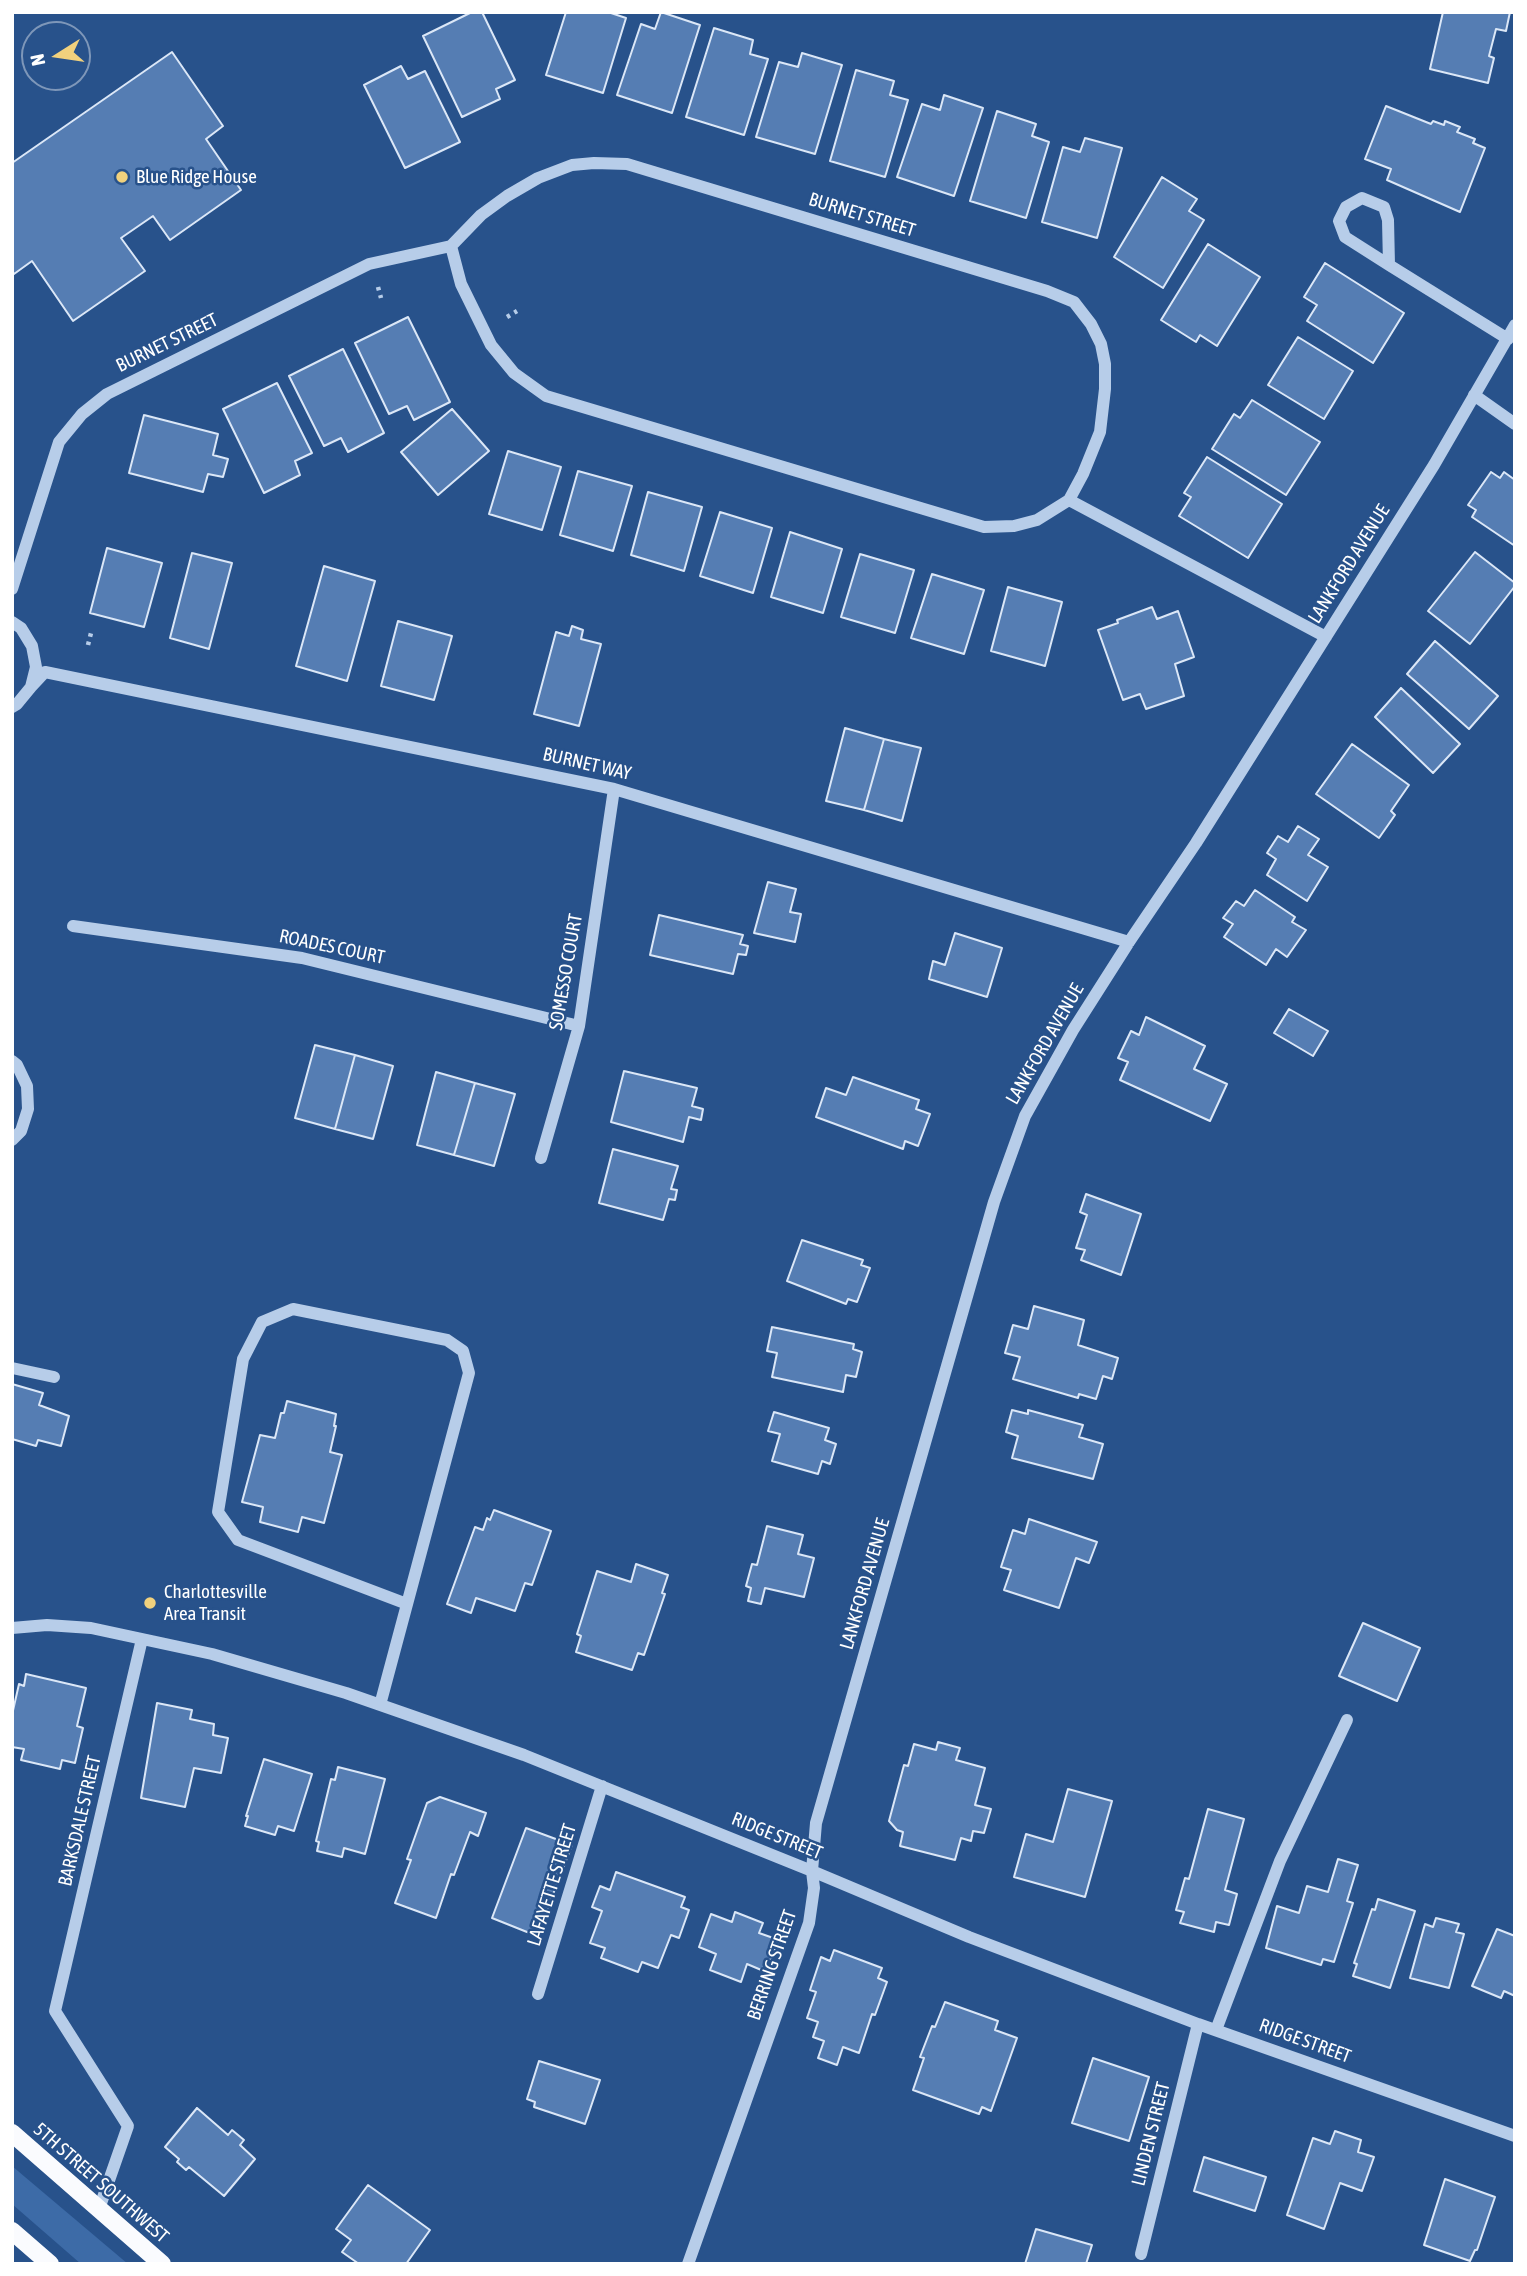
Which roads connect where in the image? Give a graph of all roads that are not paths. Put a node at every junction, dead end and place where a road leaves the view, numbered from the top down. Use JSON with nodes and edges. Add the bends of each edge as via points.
{"nodes":[{"id":1,"x":451,"y":246,"type":"junction"},
{"id":2,"x":1389,"y":265,"type":"junction"},
{"id":3,"x":1515,"y":325,"type":"edge"},
{"id":4,"x":1508,"y":339,"type":"junction"},
{"id":5,"x":1474,"y":395,"type":"junction"},
{"id":6,"x":1515,"y":424,"type":"edge"},
{"id":7,"x":1069,"y":500,"type":"junction"},
{"id":8,"x":12,"y":589,"type":"edge"},
{"id":9,"x":12,"y":622,"type":"edge"},
{"id":10,"x":1326,"y":637,"type":"junction"},
{"id":11,"x":31,"y":687,"type":"junction"},
{"id":12,"x":12,"y":707,"type":"edge"},
{"id":13,"x":614,"y":789,"type":"junction"},
{"id":14,"x":73,"y":926,"type":"dead end"},
{"id":15,"x":1129,"y":942,"type":"junction"},
{"id":16,"x":579,"y":1026,"type":"junction"},
{"id":17,"x":12,"y":1061,"type":"edge"},
{"id":18,"x":12,"y":1140,"type":"edge"},
{"id":19,"x":541,"y":1158,"type":"dead end"},
{"id":20,"x":12,"y":1368,"type":"edge"},
{"id":21,"x":54,"y":1377,"type":"dead end"},
{"id":22,"x":407,"y":1604,"type":"junction"},
{"id":23,"x":12,"y":1628,"type":"edge"},
{"id":24,"x":142,"y":1639,"type":"junction"},
{"id":25,"x":380,"y":1705,"type":"junction"},
{"id":26,"x":1347,"y":1720,"type":"dead end"},
{"id":27,"x":602,"y":1786,"type":"junction"},
{"id":28,"x":812,"y":1871,"type":"junction"},
{"id":29,"x":538,"y":1994,"type":"dead end"},
{"id":30,"x":1198,"y":2024,"type":"junction"},
{"id":31,"x":1216,"y":2030,"type":"junction"},
{"id":32,"x":12,"y":2133,"type":"edge"},
{"id":33,"x":1515,"y":2136,"type":"edge"},
{"id":34,"x":99,"y":2209,"type":"junction"},
{"id":35,"x":12,"y":2231,"type":"edge"},
{"id":36,"x":1141,"y":2254,"type":"dead end"},
{"id":37,"x":50,"y":2264,"type":"edge"},
{"id":38,"x":162,"y":2264,"type":"edge"},
{"id":39,"x":688,"y":2264,"type":"edge"}],
"edges":[{"from":1,"to":7,"type":"street","via":[[461,284],[491,345],[514,373],[546,396],[984,527],[1037,520]]},
{"from":1,"to":7,"type":"street","name":"BURNET STREET","via":[[481,215],[538,178],[572,165],[627,164],[1074,302],[1101,344],[1105,389],[1100,432]]},
{"from":1,"to":8,"type":"street","name":"BURNET STREET","via":[[369,264],[107,394],[82,414],[60,442]]},
{"from":2,"to":2,"type":"street","via":[[1345,237],[1339,221],[1346,207],[1362,198],[1384,206]]},
{"from":2,"to":4,"type":"street"},
{"from":3,"to":4,"type":"street","name":"LANKFORD AVENUE"},
{"from":4,"to":5,"type":"street","name":"LANKFORD AVENUE"},
{"from":5,"to":6,"type":"street"},
{"from":5,"to":10,"type":"street","name":"LANKFORD AVENUE"},
{"from":7,"to":10,"type":"street"},
{"from":9,"to":11,"type":"street","via":[[32,646],[36,667]]},
{"from":10,"to":15,"type":"street","name":"LANKFORD AVENUE"},
{"from":11,"to":12,"type":"street"},
{"from":11,"to":13,"type":"street","name":"BURNET WAY","via":[[45,672]]},
{"from":13,"to":15,"type":"street","name":"BURNET WAY"},
{"from":13,"to":16,"type":"street","name":"SOMESSO COURT"},
{"from":14,"to":16,"type":"street","name":"ROADES COURT","via":[[302,958]]},
{"from":15,"to":28,"type":"street","name":"LANKFORD AVENUE","via":[[1025,1116],[994,1202],[817,1823]]},
{"from":16,"to":19,"type":"street","name":"SOMESSO COURT"},
{"from":17,"to":18,"type":"street","via":[[27,1086],[28,1109]]},
{"from":20,"to":21,"type":"street"},
{"from":22,"to":22,"type":"street","via":[[469,1373],[463,1351],[447,1340],[293,1309],[262,1322],[243,1359],[218,1512],[238,1540]]},
{"from":22,"to":25,"type":"street"},
{"from":23,"to":24,"type":"street","name":"RIDGE STREET","via":[[91,1628]]},
{"from":24,"to":25,"type":"street","name":"RIDGE STREET","via":[[212,1654]]},
{"from":24,"to":34,"type":"street","name":"BARKSDALE STREET","via":[[55,2011],[128,2126]]},
{"from":25,"to":27,"type":"street","name":"RIDGE STREET"},
{"from":26,"to":31,"type":"street","via":[[1280,1861]]},
{"from":27,"to":28,"type":"street","name":"RIDGE STREET"},
{"from":27,"to":29,"type":"street","name":"LAFAYETTE STREET"},
{"from":28,"to":30,"type":"street","name":"RIDGE STREET","via":[[969,1937]]},
{"from":28,"to":39,"type":"street","name":"BERRING STREET","via":[[809,1923]]},
{"from":30,"to":31,"type":"street","name":"RIDGE STREET"},
{"from":30,"to":36,"type":"street","name":"LINDEN STREET"},
{"from":31,"to":33,"type":"street","name":"RIDGE STREET"},
{"from":32,"to":34,"type":"main road","name":"5TH STREET SOUTHWEST"},
{"from":34,"to":38,"type":"main road","name":"5TH STREET SOUTHWEST"},
{"from":35,"to":37,"type":"main road"}]}
